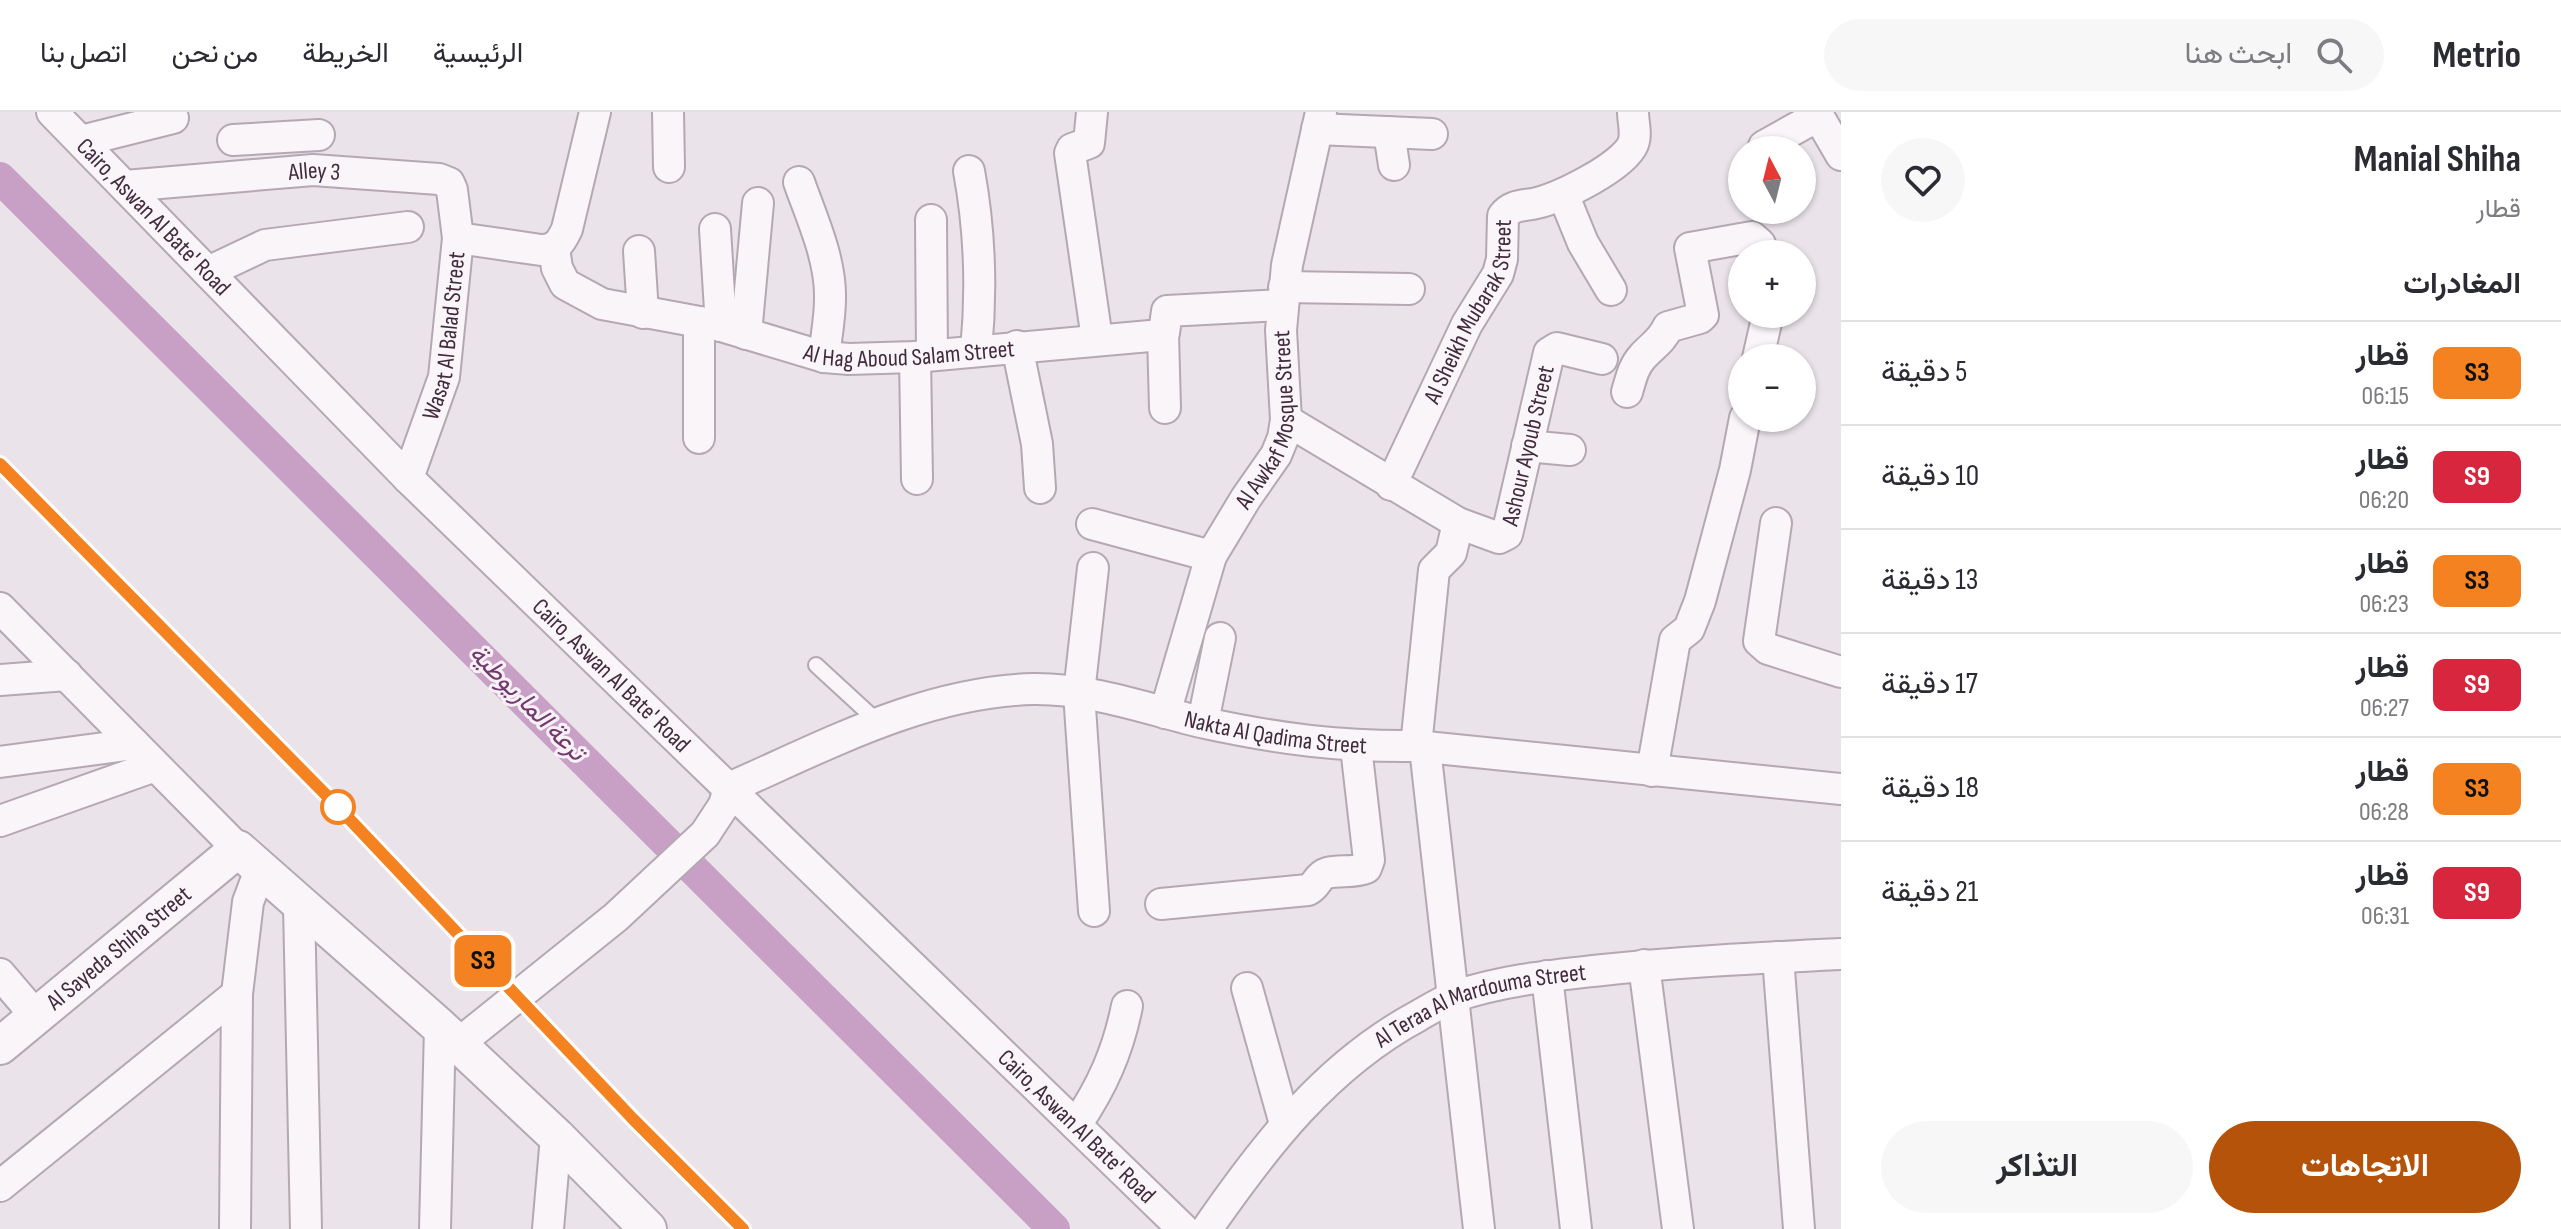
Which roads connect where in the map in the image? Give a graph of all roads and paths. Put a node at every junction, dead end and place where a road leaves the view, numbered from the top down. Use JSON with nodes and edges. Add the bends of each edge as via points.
{"nodes":[{"id":1,"x":595,"y":112,"type":"edge"},
{"id":2,"x":668,"y":112,"type":"edge"},
{"id":3,"x":1092,"y":112,"type":"edge"},
{"id":4,"x":1633,"y":112,"type":"edge"},
{"id":5,"x":59,"y":114,"type":"edge"},
{"id":6,"x":1817,"y":114,"type":"edge"},
{"id":7,"x":173,"y":118,"type":"dead end"},
{"id":8,"x":1319,"y":121,"type":"edge"},
{"id":9,"x":307,"y":128,"type":"edge"},
{"id":10,"x":1389,"y":132,"type":"junction"},
{"id":11,"x":1432,"y":134,"type":"dead end"},
{"id":12,"x":1781,"y":136,"type":"edge"},
{"id":13,"x":233,"y":140,"type":"dead end"},
{"id":14,"x":81,"y":141,"type":"junction"},
{"id":15,"x":1841,"y":155,"type":"edge"},
{"id":16,"x":1394,"y":165,"type":"dead end"},
{"id":17,"x":669,"y":167,"type":"dead end"},
{"id":18,"x":969,"y":171,"type":"dead end"},
{"id":19,"x":799,"y":182,"type":"dead end"},
{"id":20,"x":125,"y":186,"type":"junction"},
{"id":21,"x":1563,"y":194,"type":"junction"},
{"id":22,"x":758,"y":203,"type":"dead end"},
{"id":23,"x":931,"y":220,"type":"dead end"},
{"id":24,"x":408,"y":227,"type":"dead end"},
{"id":25,"x":715,"y":229,"type":"dead end"},
{"id":26,"x":458,"y":238,"type":"junction"},
{"id":27,"x":1735,"y":240,"type":"edge"},
{"id":28,"x":1755,"y":240,"type":"edge"},
{"id":29,"x":1728,"y":241,"type":"edge"},
{"id":30,"x":554,"y":248,"type":"junction"},
{"id":31,"x":639,"y":251,"type":"dead end"},
{"id":32,"x":208,"y":272,"type":"junction"},
{"id":33,"x":1409,"y":289,"type":"dead end"},
{"id":34,"x":1611,"y":290,"type":"dead end"},
{"id":35,"x":1283,"y":296,"type":"junction"},
{"id":36,"x":643,"y":313,"type":"junction"},
{"id":37,"x":722,"y":327,"type":"junction"},
{"id":38,"x":1163,"y":334,"type":"junction"},
{"id":39,"x":1097,"y":339,"type":"junction"},
{"id":40,"x":1017,"y":346,"type":"junction"},
{"id":41,"x":976,"y":351,"type":"junction"},
{"id":42,"x":924,"y":356,"type":"junction"},
{"id":43,"x":824,"y":357,"type":"junction"},
{"id":44,"x":1602,"y":359,"type":"dead end"},
{"id":45,"x":1627,"y":392,"type":"dead end"},
{"id":46,"x":1165,"y":408,"type":"dead end"},
{"id":47,"x":1286,"y":420,"type":"junction"},
{"id":48,"x":1742,"y":432,"type":"edge"},
{"id":49,"x":699,"y":438,"type":"dead end"},
{"id":50,"x":1527,"y":446,"type":"junction"},
{"id":51,"x":1570,"y":450,"type":"dead end"},
{"id":52,"x":408,"y":478,"type":"junction"},
{"id":53,"x":917,"y":479,"type":"dead end"},
{"id":54,"x":1391,"y":485,"type":"junction"},
{"id":55,"x":1040,"y":488,"type":"dead end"},
{"id":56,"x":1458,"y":523,"type":"junction"},
{"id":57,"x":1776,"y":523,"type":"dead end"},
{"id":58,"x":1092,"y":524,"type":"dead end"},
{"id":59,"x":1211,"y":556,"type":"junction"},
{"id":60,"x":1093,"y":568,"type":"dead end"},
{"id":61,"x":0,"y":608,"type":"edge"},
{"id":62,"x":1220,"y":638,"type":"dead end"},
{"id":63,"x":816,"y":665,"type":"dead end"},
{"id":64,"x":1841,"y":672,"type":"edge"},
{"id":65,"x":67,"y":675,"type":"junction"},
{"id":66,"x":0,"y":680,"type":"edge"},
{"id":67,"x":1079,"y":693,"type":"junction"},
{"id":68,"x":1165,"y":713,"type":"junction"},
{"id":69,"x":878,"y":722,"type":"junction"},
{"id":70,"x":1203,"y":722,"type":"junction"},
{"id":71,"x":1356,"y":747,"type":"junction"},
{"id":72,"x":1421,"y":747,"type":"junction"},
{"id":73,"x":144,"y":755,"type":"junction"},
{"id":74,"x":0,"y":762,"type":"edge"},
{"id":75,"x":1652,"y":771,"type":"junction"},
{"id":76,"x":729,"y":788,"type":"junction"},
{"id":77,"x":1841,"y":789,"type":"edge"},
{"id":78,"x":0,"y":821,"type":"edge"},
{"id":79,"x":249,"y":860,"type":"junction"},
{"id":80,"x":1161,"y":904,"type":"dead end"},
{"id":81,"x":299,"y":906,"type":"junction"},
{"id":82,"x":1094,"y":911,"type":"dead end"},
{"id":83,"x":1841,"y":954,"type":"edge"},
{"id":84,"x":1778,"y":957,"type":"junction"},
{"id":85,"x":1644,"y":965,"type":"junction"},
{"id":86,"x":0,"y":974,"type":"edge"},
{"id":87,"x":1547,"y":976,"type":"junction"},
{"id":88,"x":1247,"y":988,"type":"dead end"},
{"id":89,"x":237,"y":994,"type":"junction"},
{"id":90,"x":1453,"y":997,"type":"junction"},
{"id":91,"x":1127,"y":1006,"type":"dead end"},
{"id":92,"x":35,"y":1015,"type":"junction"},
{"id":93,"x":449,"y":1035,"type":"junction"},
{"id":94,"x":0,"y":1046,"type":"edge"},
{"id":95,"x":1285,"y":1124,"type":"junction"},
{"id":96,"x":1076,"y":1125,"type":"junction"},
{"id":97,"x":556,"y":1136,"type":"junction"},
{"id":98,"x":0,"y":1186,"type":"edge"},
{"id":99,"x":235,"y":1229,"type":"edge"},
{"id":100,"x":306,"y":1229,"type":"edge"},
{"id":101,"x":435,"y":1229,"type":"edge"},
{"id":102,"x":548,"y":1229,"type":"edge"},
{"id":103,"x":648,"y":1229,"type":"edge"},
{"id":104,"x":1183,"y":1229,"type":"edge"},
{"id":105,"x":1207,"y":1229,"type":"edge"},
{"id":106,"x":1479,"y":1229,"type":"edge"},
{"id":107,"x":1576,"y":1229,"type":"edge"},
{"id":108,"x":1678,"y":1229,"type":"edge"},
{"id":109,"x":1799,"y":1229,"type":"edge"}],
"edges":[{"from":1,"to":30,"type":"street","via":[[567,229]]},
{"from":2,"to":17,"type":"street"},
{"from":3,"to":39,"type":"street","via":[[1089,143],[1070,153]]},
{"from":4,"to":21,"type":"street","name":"Al Sheikh Mubarak Street","via":[[1630,148],[1596,177]]},
{"from":5,"to":14,"type":"street","name":"Cairo, Aswan Al Bate' Road"},
{"from":6,"to":12,"type":"street"},
{"from":6,"to":15,"type":"street"},
{"from":7,"to":14,"type":"street"},
{"from":8,"to":10,"type":"street"},
{"from":8,"to":35,"type":"street","name":"Al Awkaf Mosque Street"},
{"from":9,"to":13,"type":"street"},
{"from":10,"to":11,"type":"street"},
{"from":10,"to":16,"type":"street"},
{"from":14,"to":20,"type":"street","name":"Cairo, Aswan Al Bate' Road"},
{"from":18,"to":41,"type":"street","via":[[981,278]]},
{"from":19,"to":43,"type":"street","via":[[829,276]]},
{"from":20,"to":26,"type":"street","name":"Alley 3","via":[[313,170],[439,179],[452,190]]},
{"from":20,"to":32,"type":"street","name":"Cairo, Aswan Al Bate' Road"},
{"from":21,"to":34,"type":"street","via":[[1583,243]]},
{"from":21,"to":54,"type":"street","name":"Al Sheikh Mubarak Street","via":[[1511,208],[1503,216],[1498,274],[1467,324]]},
{"from":22,"to":37,"type":"street"},
{"from":23,"to":42,"type":"street"},
{"from":24,"to":32,"type":"street","via":[[265,245]]},
{"from":25,"to":37,"type":"street"},
{"from":26,"to":30,"type":"street","name":"Wasat Al Balad Street"},
{"from":26,"to":52,"type":"street","name":"Wasat Al Balad Street","via":[[444,377]]},
{"from":27,"to":28,"type":"street"},
{"from":29,"to":45,"type":"street","via":[[1690,248],[1703,315],[1668,327],[1633,370]]},
{"from":30,"to":36,"type":"street","name":"Al Hag Aboud Salam Street","via":[[565,284],[602,304]]},
{"from":31,"to":36,"type":"street"},
{"from":32,"to":52,"type":"street","name":"Cairo, Aswan Al Bate' Road"},
{"from":33,"to":35,"type":"street"},
{"from":35,"to":38,"type":"street","via":[[1167,311]]},
{"from":35,"to":47,"type":"street","name":"Al Awkaf Mosque Street"},
{"from":36,"to":37,"type":"street","name":"Al Hag Aboud Salam Street"},
{"from":37,"to":43,"type":"street","name":"Al Hag Aboud Salam Street"},
{"from":37,"to":49,"type":"street"},
{"from":38,"to":39,"type":"street","name":"Al Hag Aboud Salam Street"},
{"from":38,"to":46,"type":"street"},
{"from":39,"to":40,"type":"street","name":"Al Hag Aboud Salam Street"},
{"from":40,"to":41,"type":"street","name":"Al Hag Aboud Salam Street"},
{"from":40,"to":55,"type":"street","via":[[1037,444]]},
{"from":41,"to":42,"type":"street","name":"Al Hag Aboud Salam Street"},
{"from":42,"to":43,"type":"street","name":"Al Hag Aboud Salam Street"},
{"from":42,"to":53,"type":"street"},
{"from":44,"to":50,"type":"street","name":"Ashour Ayoub Street","via":[[1561,348],[1549,353]]},
{"from":47,"to":54,"type":"street","name":"Ashour Ayoub Street"},
{"from":47,"to":59,"type":"street","name":"Al Awkaf Mosque Street","via":[[1276,455]]},
{"from":48,"to":75,"type":"street","via":[[1700,601],[1689,629],[1675,640]]},
{"from":50,"to":51,"type":"street"},
{"from":50,"to":56,"type":"street","name":"Ashour Ayoub Street","via":[[1507,534],[1499,538]]},
{"from":52,"to":76,"type":"street","name":"Cairo, Aswan Al Bate' Road"},
{"from":54,"to":56,"type":"street","name":"Ashour Ayoub Street"},
{"from":56,"to":72,"type":"street","via":[[1451,553],[1434,570]]},
{"from":57,"to":64,"type":"street","via":[[1759,641],[1768,649]]},
{"from":58,"to":59,"type":"street"},
{"from":59,"to":68,"type":"street","name":"Al Awkaf Mosque Street"},
{"from":60,"to":67,"type":"street"},
{"from":61,"to":65,"type":"street"},
{"from":62,"to":70,"type":"street"},
{"from":63,"to":69,"type":"lane"},
{"from":65,"to":66,"type":"street"},
{"from":65,"to":73,"type":"street"},
{"from":67,"to":68,"type":"street","name":"Nakta Al Qadima Street"},
{"from":67,"to":69,"type":"street","name":"Nakta Al Qadima Street","via":[[1036,689],[964,696]]},
{"from":67,"to":82,"type":"street"},
{"from":68,"to":70,"type":"street","name":"Nakta Al Qadima Street"},
{"from":69,"to":76,"type":"street","name":"Nakta Al Qadima Street"},
{"from":70,"to":71,"type":"street","name":"Nakta Al Qadima Street"},
{"from":71,"to":72,"type":"street","name":"Nakta Al Qadima Street"},
{"from":71,"to":80,"type":"street","via":[[1366,868],[1326,873],[1308,890]]},
{"from":72,"to":75,"type":"street","name":"Nakta Al Qadima Street"},
{"from":72,"to":90,"type":"street"},
{"from":73,"to":74,"type":"street"},
{"from":73,"to":78,"type":"street"},
{"from":73,"to":79,"type":"street"},
{"from":75,"to":77,"type":"street","name":"Nakta Al Qadima Street"},
{"from":76,"to":93,"type":"street","via":[[705,834],[616,917]]},
{"from":76,"to":96,"type":"street","name":"Cairo, Aswan Al Bate' Road"},
{"from":79,"to":81,"type":"street"},
{"from":79,"to":89,"type":"street"},
{"from":79,"to":92,"type":"street","name":"Al Sayeda Shiha Street"},
{"from":81,"to":93,"type":"street"},
{"from":81,"to":100,"type":"street"},
{"from":83,"to":84,"type":"street","name":"Al Teraa Al Mardouma Street"},
{"from":84,"to":85,"type":"street","name":"Al Teraa Al Mardouma Street"},
{"from":84,"to":109,"type":"street"},
{"from":85,"to":87,"type":"street","name":"Al Teraa Al Mardouma Street"},
{"from":85,"to":108,"type":"street"},
{"from":86,"to":92,"type":"street"},
{"from":87,"to":90,"type":"street","name":"Al Teraa Al Mardouma Street"},
{"from":87,"to":107,"type":"street"},
{"from":88,"to":95,"type":"street"},
{"from":89,"to":98,"type":"street"},
{"from":89,"to":99,"type":"street"},
{"from":90,"to":95,"type":"street","name":"Al Teraa Al Mardouma Street","via":[[1390,1031],[1334,1074]]},
{"from":90,"to":106,"type":"street"},
{"from":91,"to":96,"type":"street","via":[[1109,1069]]},
{"from":92,"to":94,"type":"street","name":"Al Sayeda Shiha Street"},
{"from":93,"to":97,"type":"street"},
{"from":93,"to":101,"type":"street"},
{"from":95,"to":105,"type":"street","name":"Al Teraa Al Mardouma Street"},
{"from":96,"to":104,"type":"street","name":"Cairo, Aswan Al Bate' Road"},
{"from":97,"to":102,"type":"street"},
{"from":97,"to":103,"type":"street"}]}
